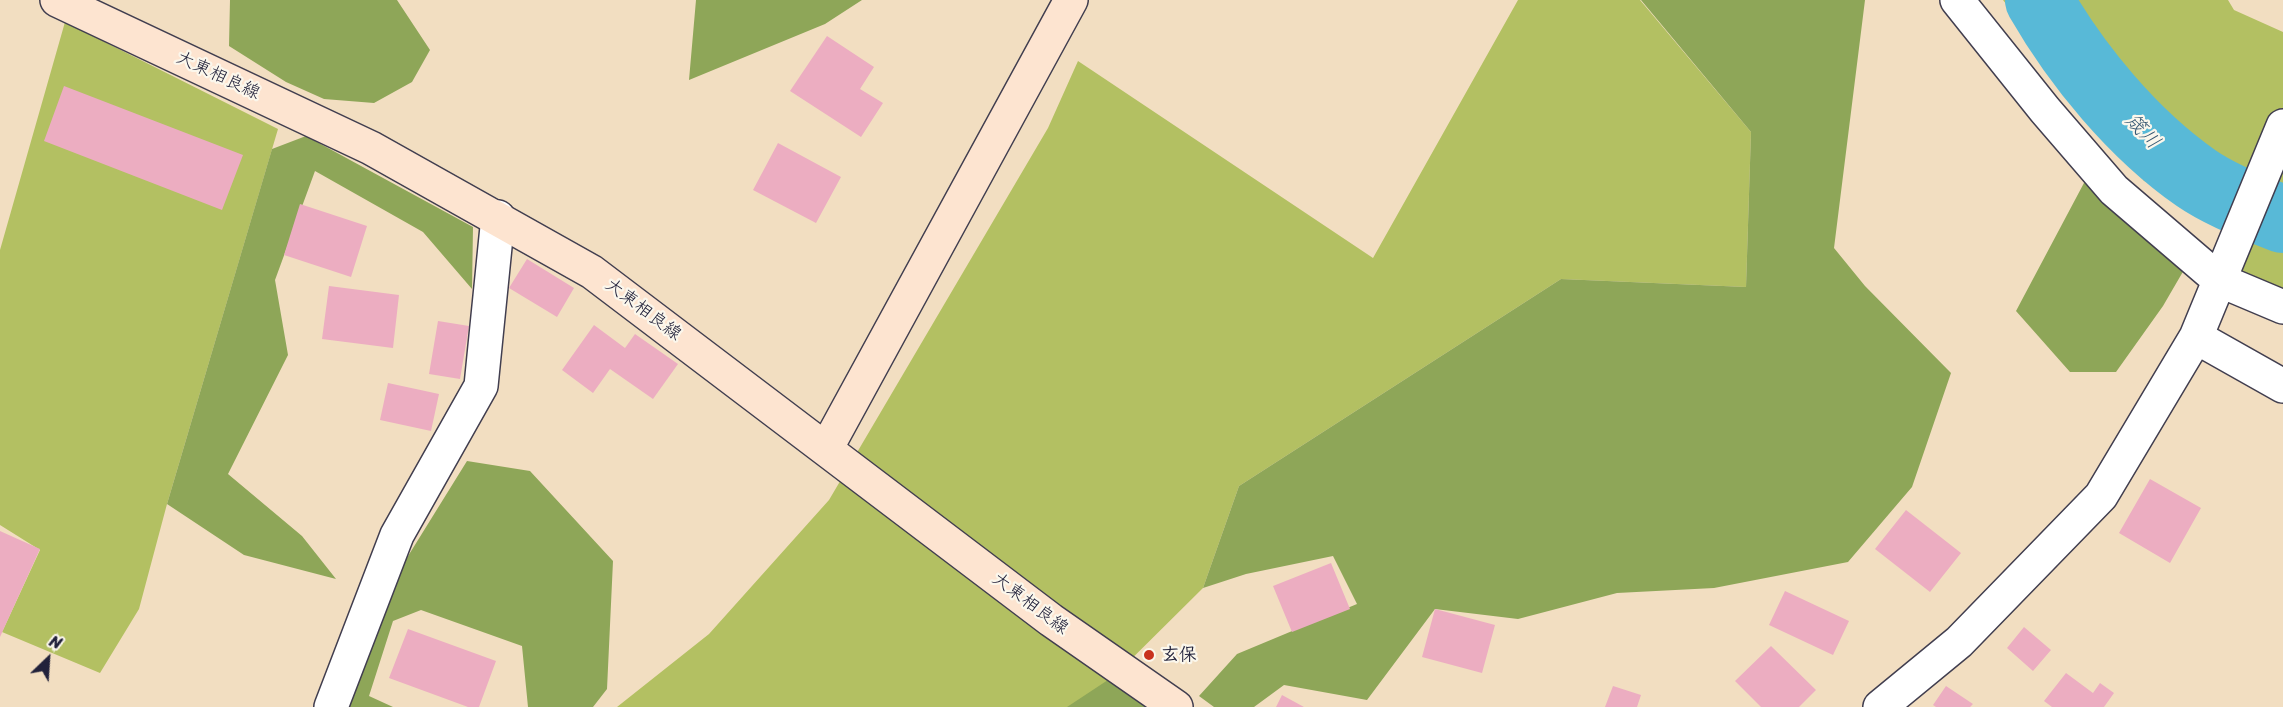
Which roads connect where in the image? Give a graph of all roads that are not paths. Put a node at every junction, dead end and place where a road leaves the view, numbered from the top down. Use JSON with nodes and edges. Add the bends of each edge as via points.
{"nodes":[{"id":1,"x":57,"y":0,"type":"edge"},
{"id":2,"x":1071,"y":0,"type":"edge"},
{"id":3,"x":1957,"y":0,"type":"edge"},
{"id":4,"x":2283,"y":126,"type":"edge"},
{"id":5,"x":498,"y":217,"type":"junction"},
{"id":6,"x":2225,"y":267,"type":"junction"},
{"id":7,"x":2283,"y":307,"type":"edge"},
{"id":8,"x":2196,"y":337,"type":"junction"},
{"id":9,"x":2283,"y":386,"type":"edge"},
{"id":10,"x":826,"y":448,"type":"junction"},
{"id":11,"x":332,"y":707,"type":"edge"},
{"id":12,"x":1176,"y":707,"type":"edge"},
{"id":13,"x":1880,"y":707,"type":"edge"}],
"edges":[{"from":1,"to":5,"type":"main road","name":"大東相良線","via":[[371,148]]},
{"from":2,"to":10,"type":"main road"},
{"from":3,"to":6,"type":"street","via":[[2114,190]]},
{"from":4,"to":6,"type":"street"},
{"from":5,"to":10,"type":"main road","name":"大東相良線","via":[[592,272]]},
{"from":5,"to":11,"type":"street","via":[[482,386],[397,535]]},
{"from":6,"to":7,"type":"street"},
{"from":6,"to":8,"type":"street"},
{"from":8,"to":9,"type":"street"},
{"from":8,"to":13,"type":"street","via":[[2101,496],[1959,642]]},
{"from":10,"to":12,"type":"main road","name":"大東相良線","via":[[1051,620]]}]}
